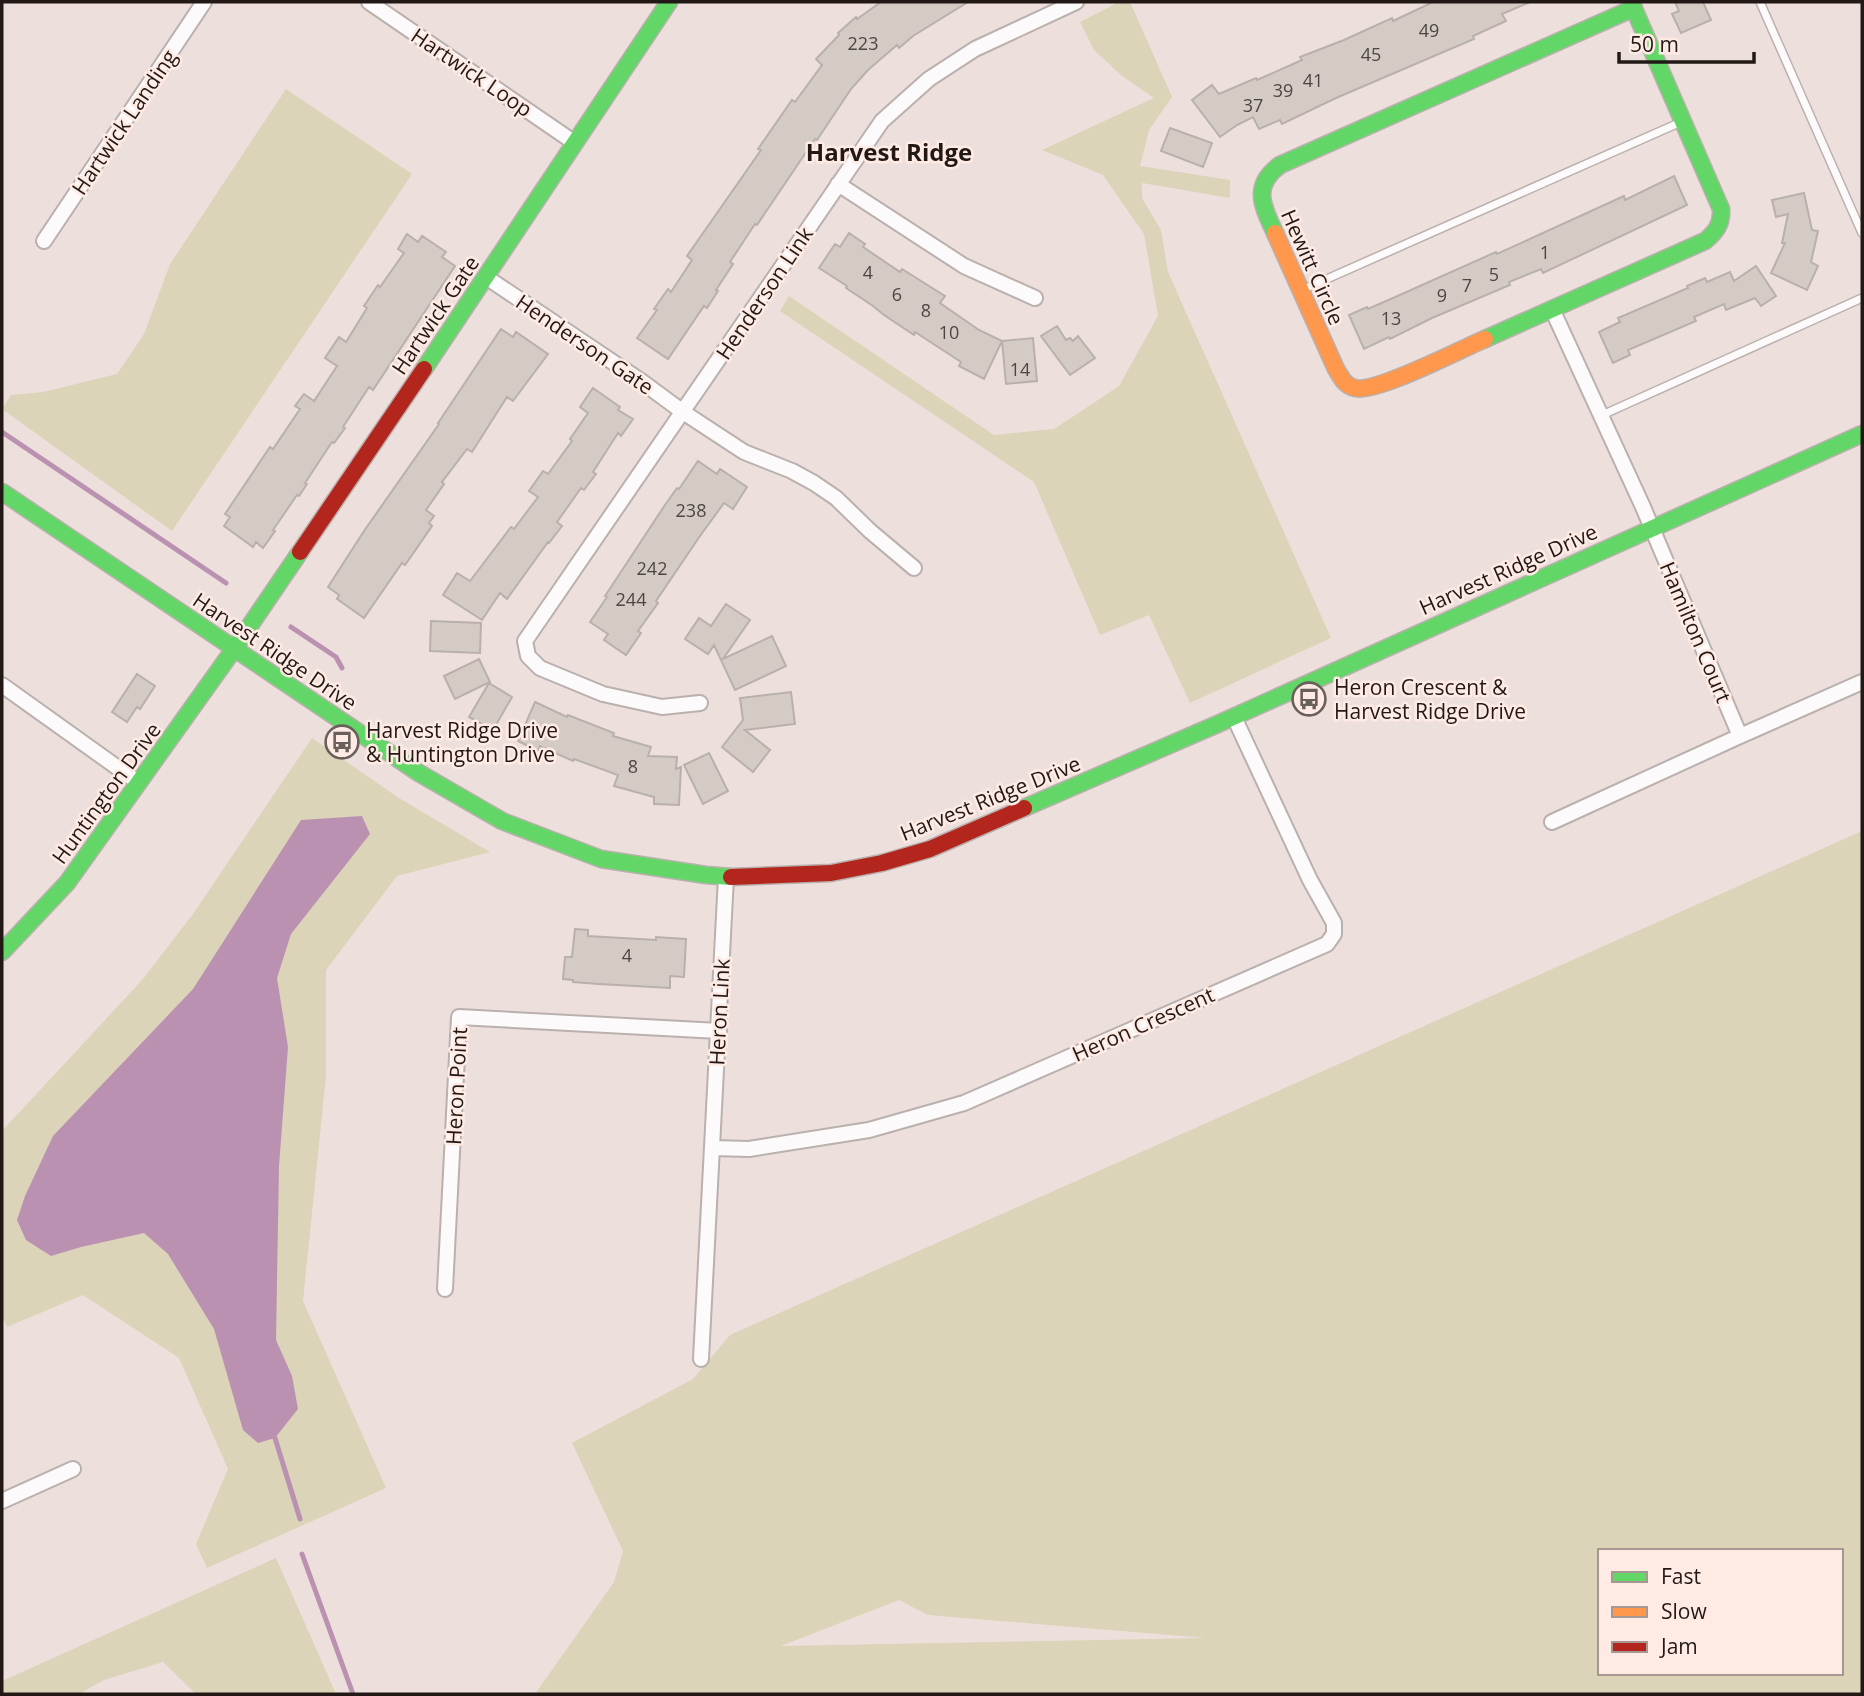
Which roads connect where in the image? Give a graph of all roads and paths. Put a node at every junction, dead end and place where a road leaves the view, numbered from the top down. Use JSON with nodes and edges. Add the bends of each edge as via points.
{"nodes":[{"id":1,"x":204,"y":2,"type":"edge"},
{"id":2,"x":369,"y":2,"type":"edge"},
{"id":3,"x":669,"y":2,"type":"edge"},
{"id":4,"x":1076,"y":2,"type":"edge"},
{"id":5,"x":1759,"y":2,"type":"edge"},
{"id":6,"x":1633,"y":5,"type":"edge"},
{"id":7,"x":1683,"y":121,"type":"junction"},
{"id":8,"x":575,"y":143,"type":"junction"},
{"id":9,"x":838,"y":184,"type":"junction"},
{"id":10,"x":1862,"y":233,"type":"edge"},
{"id":11,"x":44,"y":241,"type":"dead end"},
{"id":12,"x":486,"y":277,"type":"junction"},
{"id":13,"x":1301,"y":290,"type":"junction"},
{"id":14,"x":1035,"y":298,"type":"dead end"},
{"id":15,"x":1862,"y":299,"type":"edge"},
{"id":16,"x":1552,"y":309,"type":"junction"},
{"id":17,"x":683,"y":412,"type":"junction"},
{"id":18,"x":1600,"y":416,"type":"junction"},
{"id":19,"x":1862,"y":434,"type":"edge"},
{"id":20,"x":2,"y":492,"type":"edge"},
{"id":21,"x":1651,"y":528,"type":"junction"},
{"id":22,"x":914,"y":568,"type":"dead end"},
{"id":23,"x":234,"y":649,"type":"junction"},
{"id":24,"x":1862,"y":682,"type":"edge"},
{"id":25,"x":2,"y":685,"type":"edge"},
{"id":26,"x":701,"y":703,"type":"dead end"},
{"id":27,"x":1234,"y":717,"type":"junction"},
{"id":28,"x":1740,"y":736,"type":"junction"},
{"id":29,"x":139,"y":783,"type":"junction"},
{"id":30,"x":1552,"y":821,"type":"dead end"},
{"id":31,"x":726,"y":877,"type":"junction"},
{"id":32,"x":2,"y":952,"type":"edge"},
{"id":33,"x":719,"y":1031,"type":"junction"},
{"id":34,"x":712,"y":1148,"type":"junction"},
{"id":35,"x":445,"y":1289,"type":"dead end"},
{"id":36,"x":701,"y":1359,"type":"dead end"},
{"id":37,"x":73,"y":1469,"type":"dead end"},
{"id":38,"x":2,"y":1501,"type":"edge"}],
"edges":[{"from":1,"to":11,"type":"street","name":"Hartwick Landing"},
{"from":2,"to":8,"type":"street","name":"Hartwick Loop"},
{"from":3,"to":8,"type":"street","name":"Hartwick Gate"},
{"from":4,"to":9,"type":"street","name":"Henderson Link","via":[[975,49],[929,79],[882,121]]},
{"from":5,"to":10,"type":"lane"},
{"from":6,"to":7,"type":"street","name":"Hewitt Circle"},
{"from":6,"to":13,"type":"street","name":"Hewitt Circle","via":[[1273,169],[1261,191],[1262,205]]},
{"from":7,"to":13,"type":"lane"},
{"from":7,"to":16,"type":"street","name":"Hewitt Circle","via":[[1721,209],[1720,227],[1705,241]]},
{"from":8,"to":12,"type":"street","name":"Hartwick Gate"},
{"from":9,"to":14,"type":"street","via":[[964,266]]},
{"from":9,"to":17,"type":"street","name":"Henderson Link"},
{"from":12,"to":17,"type":"street","name":"Henderson Gate"},
{"from":12,"to":23,"type":"street","name":"Hartwick Gate"},
{"from":13,"to":16,"type":"street","name":"Hewitt Circle","via":[[1341,380],[1351,388],[1366,390]]},
{"from":15,"to":18,"type":"lane"},
{"from":16,"to":18,"type":"street"},
{"from":17,"to":22,"type":"street","name":"Henderson Gate","via":[[744,452],[814,483]]},
{"from":17,"to":26,"type":"street","name":"Henderson Link","via":[[525,641],[528,656],[540,668],[603,694],[662,707]]},
{"from":18,"to":21,"type":"street"},
{"from":19,"to":21,"type":"street","name":"Harvest Ridge Drive"},
{"from":20,"to":23,"type":"street","name":"Harvest Ridge Drive"},
{"from":21,"to":27,"type":"street","name":"Harvest Ridge Drive"},
{"from":21,"to":28,"type":"street","name":"Hamilton Court"},
{"from":23,"to":29,"type":"street","name":"Huntington Drive"},
{"from":23,"to":31,"type":"street","name":"Harvest Ridge Drive","via":[[419,773],[502,821],[601,859]]},
{"from":24,"to":28,"type":"street"},
{"from":25,"to":29,"type":"street"},
{"from":27,"to":31,"type":"street","name":"Harvest Ridge Drive","via":[[930,849],[831,873]]},
{"from":27,"to":34,"type":"street","name":"Heron Crescent","via":[[1334,923],[1327,944],[964,1103],[869,1130],[749,1149]]},
{"from":28,"to":30,"type":"street"},
{"from":29,"to":32,"type":"street","name":"Huntington Drive","via":[[67,883]]},
{"from":31,"to":33,"type":"street","name":"Heron Link"},
{"from":33,"to":34,"type":"street","name":"Heron Link"},
{"from":33,"to":35,"type":"street","name":"Heron Point","via":[[459,1017]]},
{"from":34,"to":36,"type":"street","name":"Heron Link"},
{"from":37,"to":38,"type":"street"}]}
